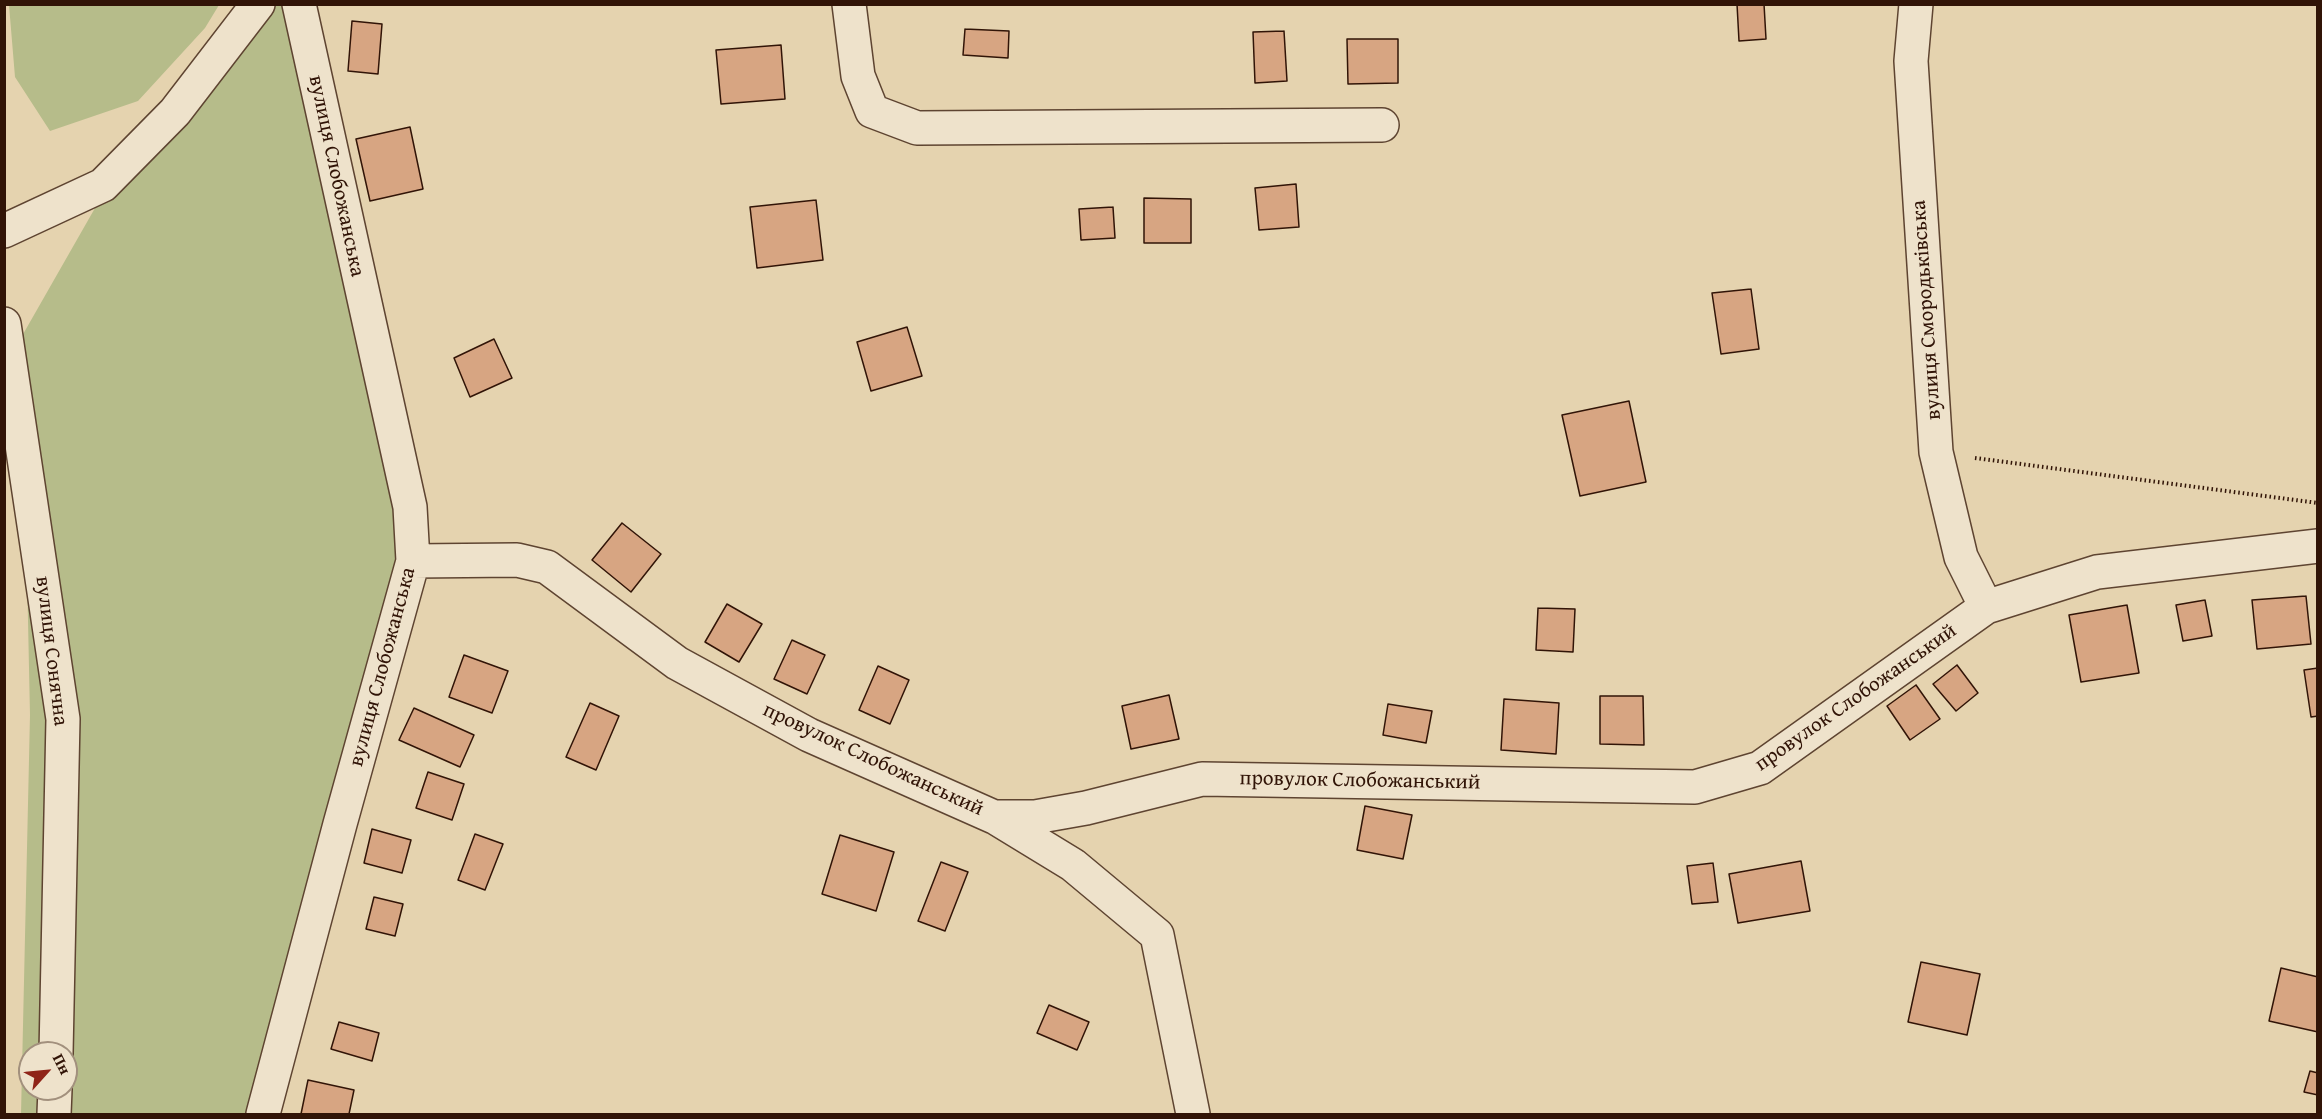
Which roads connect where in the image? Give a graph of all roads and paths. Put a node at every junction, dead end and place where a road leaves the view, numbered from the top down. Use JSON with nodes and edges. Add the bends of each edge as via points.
{"nodes":[{"id":1,"x":258,"y":4,"type":"edge"},
{"id":2,"x":299,"y":4,"type":"edge"},
{"id":3,"x":849,"y":4,"type":"edge"},
{"id":4,"x":1916,"y":4,"type":"edge"},
{"id":5,"x":1382,"y":125,"type":"dead end"},
{"id":6,"x":4,"y":231,"type":"edge"},
{"id":7,"x":4,"y":324,"type":"edge"},
{"id":8,"x":1936,"y":452,"type":"junction"},
{"id":9,"x":2318,"y":503,"type":"edge"},
{"id":10,"x":2318,"y":546,"type":"edge"},
{"id":11,"x":413,"y":561,"type":"junction"},
{"id":12,"x":1986,"y":607,"type":"junction"},
{"id":13,"x":994,"y":817,"type":"junction"},
{"id":14,"x":56,"y":1041,"type":"edge"},
{"id":15,"x":263,"y":1114,"type":"edge"},
{"id":16,"x":1193,"y":1114,"type":"edge"}],
"edges":[{"from":1,"to":6,"type":"street","via":[[175,112],[103,185]]},
{"from":2,"to":11,"type":"street","name":"вулиця Слобожанська","via":[[410,507]]},
{"from":3,"to":5,"type":"street","via":[[858,76],[872,111],[917,128]]},
{"from":4,"to":8,"type":"street","name":"вулиця Смородьківська","via":[[1911,61]]},
{"from":7,"to":14,"type":"street","name":"вулиця Сонячна","via":[[63,719]]},
{"from":8,"to":9,"type":"path"},
{"from":8,"to":12,"type":"street","name":"вулиця Смородьківська","via":[[1961,557]]},
{"from":10,"to":12,"type":"street","name":"провулок Слобожанський","via":[[2097,572]]},
{"from":11,"to":13,"type":"street","name":"провулок Слобожанський","via":[[517,560],[547,567],[677,663],[809,735]]},
{"from":11,"to":15,"type":"street","name":"вулиця Слобожанська"},
{"from":12,"to":13,"type":"street","name":"провулок Слобожанський","via":[[1760,768],[1695,787],[1202,779],[1035,818]]},
{"from":13,"to":16,"type":"street","via":[[1073,865],[1157,935]]}]}
